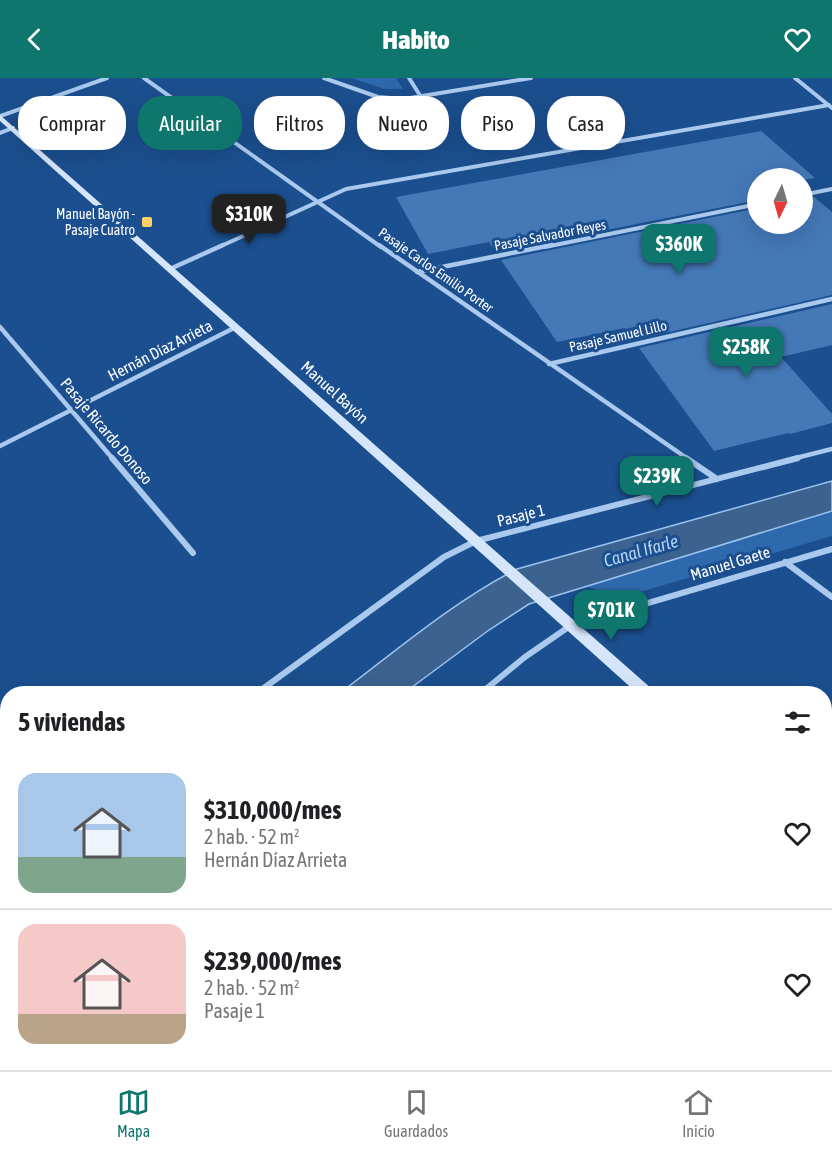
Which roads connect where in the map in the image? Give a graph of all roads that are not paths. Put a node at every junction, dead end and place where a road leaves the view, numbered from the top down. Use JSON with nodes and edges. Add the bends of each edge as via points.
{"nodes":[{"id":1,"x":107,"y":78,"type":"edge"},
{"id":2,"x":144,"y":78,"type":"edge"},
{"id":3,"x":324,"y":78,"type":"edge"},
{"id":4,"x":409,"y":78,"type":"edge"},
{"id":5,"x":531,"y":78,"type":"edge"},
{"id":6,"x":795,"y":78,"type":"edge"},
{"id":7,"x":375,"y":96,"type":"edge"},
{"id":8,"x":420,"y":96,"type":"edge"},
{"id":9,"x":427,"y":96,"type":"edge"},
{"id":10,"x":830,"y":107,"type":"edge"},
{"id":11,"x":0,"y":116,"type":"edge"},
{"id":12,"x":13,"y":128,"type":"junction"},
{"id":13,"x":0,"y":132,"type":"edge"},
{"id":14,"x":832,"y":189,"type":"edge"},
{"id":15,"x":813,"y":193,"type":"edge"},
{"id":16,"x":319,"y":202,"type":"junction"},
{"id":17,"x":747,"y":206,"type":"edge"},
{"id":18,"x":170,"y":269,"type":"junction"},
{"id":19,"x":417,"y":272,"type":"junction"},
{"id":20,"x":832,"y":299,"type":"edge"},
{"id":21,"x":0,"y":327,"type":"edge"},
{"id":22,"x":236,"y":327,"type":"junction"},
{"id":23,"x":549,"y":364,"type":"junction"},
{"id":24,"x":71,"y":410,"type":"junction"},
{"id":25,"x":0,"y":446,"type":"edge"},
{"id":26,"x":832,"y":449,"type":"edge"},
{"id":27,"x":717,"y":479,"type":"junction"},
{"id":28,"x":476,"y":541,"type":"junction"},
{"id":29,"x":832,"y":549,"type":"edge"},
{"id":30,"x":193,"y":553,"type":"dead end"},
{"id":31,"x":785,"y":562,"type":"junction"},
{"id":32,"x":832,"y":597,"type":"edge"},
{"id":33,"x":570,"y":626,"type":"junction"},
{"id":34,"x":267,"y":686,"type":"edge"},
{"id":35,"x":490,"y":686,"type":"edge"},
{"id":36,"x":639,"y":686,"type":"edge"}],
"edges":[{"from":1,"to":11,"type":"street"},
{"from":2,"to":16,"type":"street","name":"Pasaje Carlos Emilio Porter"},
{"from":3,"to":7,"type":"street"},
{"from":4,"to":8,"type":"street"},
{"from":5,"to":9,"type":"street"},
{"from":6,"to":10,"type":"street"},
{"from":10,"to":16,"type":"street","via":[[346,189]]},
{"from":11,"to":12,"type":"street","name":"Manuel Bayón"},
{"from":12,"to":13,"type":"street"},
{"from":12,"to":18,"type":"street","name":"Manuel Bayón"},
{"from":14,"to":15,"type":"street"},
{"from":16,"to":18,"type":"street"},
{"from":16,"to":19,"type":"street","name":"Pasaje Carlos Emilio Porter"},
{"from":17,"to":19,"type":"street","name":"Pasaje Salvador Reyes"},
{"from":18,"to":22,"type":"street","name":"Manuel Bayón"},
{"from":19,"to":23,"type":"street","name":"Pasaje Carlos Emilio Porter"},
{"from":20,"to":23,"type":"street","name":"Pasaje Samuel Lillo"},
{"from":21,"to":24,"type":"street","name":"Pasaje Ricardo Donoso"},
{"from":22,"to":24,"type":"street","name":"Hernán Díaz Arrieta"},
{"from":22,"to":28,"type":"street","name":"Manuel Bayón"},
{"from":23,"to":27,"type":"street","name":"Pasaje Carlos Emilio Porter"},
{"from":24,"to":25,"type":"street","name":"Hernán Díaz Arrieta"},
{"from":24,"to":30,"type":"street","name":"Pasaje Ricardo Donoso"},
{"from":26,"to":27,"type":"street","name":"Pasaje 1"},
{"from":27,"to":28,"type":"street","name":"Pasaje 1"},
{"from":28,"to":33,"type":"street","name":"Manuel Bayón"},
{"from":28,"to":34,"type":"street","name":"Pasaje 1","via":[[444,557]]},
{"from":29,"to":31,"type":"street","name":"Manuel Gaete"},
{"from":31,"to":32,"type":"street"},
{"from":31,"to":33,"type":"street","name":"Manuel Gaete"},
{"from":33,"to":35,"type":"street","name":"Manuel Gaete"},
{"from":33,"to":36,"type":"street","name":"Manuel Bayón"}]}
